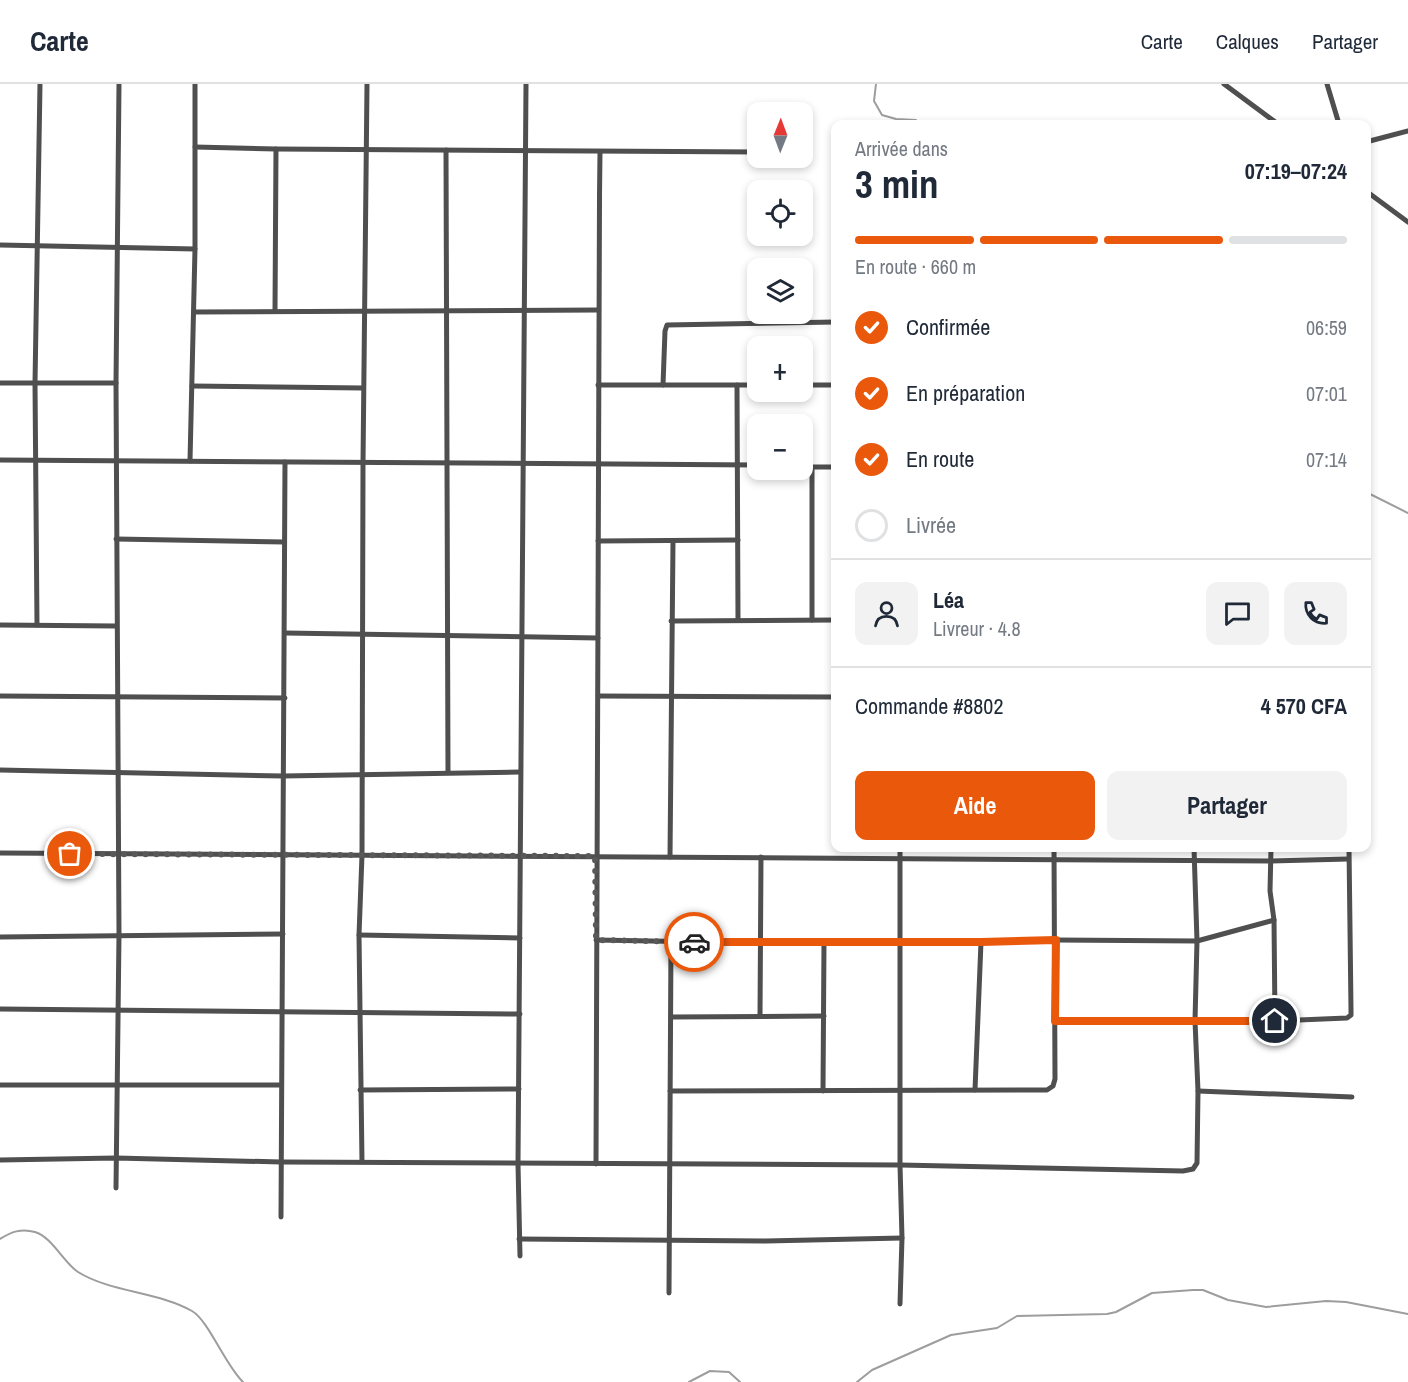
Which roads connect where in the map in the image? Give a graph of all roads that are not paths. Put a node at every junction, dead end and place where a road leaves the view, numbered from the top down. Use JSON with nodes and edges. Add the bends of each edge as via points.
{"nodes":[{"id":1,"x":40,"y":84,"type":"edge"},
{"id":2,"x":119,"y":84,"type":"edge"},
{"id":3,"x":195,"y":84,"type":"edge"},
{"id":4,"x":367,"y":84,"type":"edge"},
{"id":5,"x":525,"y":84,"type":"edge"},
{"id":6,"x":1224,"y":84,"type":"edge"},
{"id":7,"x":1327,"y":84,"type":"edge"},
{"id":8,"x":1273,"y":120,"type":"edge"},
{"id":9,"x":1338,"y":120,"type":"edge"},
{"id":10,"x":1408,"y":131,"type":"edge"},
{"id":11,"x":1371,"y":141,"type":"edge"},
{"id":12,"x":195,"y":147,"type":"junction"},
{"id":13,"x":276,"y":149,"type":"junction"},
{"id":14,"x":365,"y":150,"type":"junction"},
{"id":15,"x":446,"y":150,"type":"junction"},
{"id":16,"x":524,"y":151,"type":"junction"},
{"id":17,"x":600,"y":152,"type":"junction"},
{"id":18,"x":747,"y":152,"type":"edge"},
{"id":19,"x":1371,"y":195,"type":"edge"},
{"id":20,"x":1408,"y":222,"type":"edge"},
{"id":21,"x":0,"y":245,"type":"edge"},
{"id":22,"x":37,"y":246,"type":"junction"},
{"id":23,"x":117,"y":248,"type":"junction"},
{"id":24,"x":195,"y":249,"type":"junction"},
{"id":25,"x":448,"y":310,"type":"junction"},
{"id":26,"x":525,"y":310,"type":"junction"},
{"id":27,"x":598,"y":310,"type":"junction"},
{"id":28,"x":275,"y":311,"type":"junction"},
{"id":29,"x":365,"y":311,"type":"junction"},
{"id":30,"x":194,"y":312,"type":"junction"},
{"id":31,"x":831,"y":322,"type":"edge"},
{"id":32,"x":35,"y":383,"type":"junction"},
{"id":33,"x":116,"y":383,"type":"junction"},
{"id":34,"x":0,"y":384,"type":"edge"},
{"id":35,"x":598,"y":385,"type":"junction"},
{"id":36,"x":663,"y":385,"type":"junction"},
{"id":37,"x":737,"y":385,"type":"junction"},
{"id":38,"x":747,"y":385,"type":"edge"},
{"id":39,"x":813,"y":385,"type":"edge"},
{"id":40,"x":831,"y":385,"type":"edge"},
{"id":41,"x":192,"y":386,"type":"junction"},
{"id":42,"x":363,"y":388,"type":"junction"},
{"id":43,"x":0,"y":460,"type":"edge"},
{"id":44,"x":35,"y":460,"type":"junction"},
{"id":45,"x":116,"y":461,"type":"junction"},
{"id":46,"x":190,"y":461,"type":"junction"},
{"id":47,"x":285,"y":462,"type":"junction"},
{"id":48,"x":363,"y":463,"type":"junction"},
{"id":49,"x":447,"y":464,"type":"junction"},
{"id":50,"x":523,"y":464,"type":"junction"},
{"id":51,"x":598,"y":464,"type":"junction"},
{"id":52,"x":737,"y":465,"type":"junction"},
{"id":53,"x":747,"y":465,"type":"edge"},
{"id":54,"x":813,"y":467,"type":"edge"},
{"id":55,"x":831,"y":467,"type":"edge"},
{"id":56,"x":812,"y":480,"type":"edge"},
{"id":57,"x":116,"y":539,"type":"junction"},
{"id":58,"x":738,"y":540,"type":"junction"},
{"id":59,"x":598,"y":541,"type":"junction"},
{"id":60,"x":284,"y":542,"type":"junction"},
{"id":61,"x":673,"y":542,"type":"junction"},
{"id":62,"x":738,"y":619,"type":"junction"},
{"id":63,"x":812,"y":620,"type":"junction"},
{"id":64,"x":831,"y":620,"type":"edge"},
{"id":65,"x":671,"y":621,"type":"junction"},
{"id":66,"x":37,"y":625,"type":"junction"},
{"id":67,"x":0,"y":626,"type":"edge"},
{"id":68,"x":116,"y":626,"type":"junction"},
{"id":69,"x":285,"y":633,"type":"junction"},
{"id":70,"x":362,"y":634,"type":"junction"},
{"id":71,"x":448,"y":635,"type":"junction"},
{"id":72,"x":523,"y":638,"type":"junction"},
{"id":73,"x":598,"y":638,"type":"junction"},
{"id":74,"x":0,"y":696,"type":"edge"},
{"id":75,"x":598,"y":696,"type":"junction"},
{"id":76,"x":117,"y":697,"type":"junction"},
{"id":77,"x":672,"y":697,"type":"junction"},
{"id":78,"x":831,"y":697,"type":"edge"},
{"id":79,"x":285,"y":699,"type":"junction"},
{"id":80,"x":0,"y":770,"type":"edge"},
{"id":81,"x":117,"y":772,"type":"junction"},
{"id":82,"x":448,"y":772,"type":"junction"},
{"id":83,"x":520,"y":772,"type":"junction"},
{"id":84,"x":362,"y":773,"type":"junction"},
{"id":85,"x":283,"y":776,"type":"junction"},
{"id":86,"x":900,"y":852,"type":"edge"},
{"id":87,"x":1054,"y":852,"type":"edge"},
{"id":88,"x":1194,"y":852,"type":"edge"},
{"id":89,"x":1270,"y":852,"type":"edge"},
{"id":90,"x":1348,"y":852,"type":"edge"},
{"id":91,"x":0,"y":853,"type":"edge"},
{"id":92,"x":117,"y":854,"type":"junction"},
{"id":93,"x":362,"y":855,"type":"junction"},
{"id":94,"x":283,"y":856,"type":"junction"},
{"id":95,"x":520,"y":856,"type":"junction"},
{"id":96,"x":595,"y":856,"type":"junction"},
{"id":97,"x":670,"y":857,"type":"junction"},
{"id":98,"x":761,"y":857,"type":"junction"},
{"id":99,"x":900,"y":858,"type":"junction"},
{"id":100,"x":1054,"y":859,"type":"junction"},
{"id":101,"x":1348,"y":859,"type":"junction"},
{"id":102,"x":1194,"y":860,"type":"junction"},
{"id":103,"x":1270,"y":861,"type":"junction"},
{"id":104,"x":1274,"y":920,"type":"junction"},
{"id":105,"x":119,"y":934,"type":"junction"},
{"id":106,"x":283,"y":934,"type":"junction"},
{"id":107,"x":359,"y":935,"type":"junction"},
{"id":108,"x":0,"y":937,"type":"edge"},
{"id":109,"x":520,"y":938,"type":"junction"},
{"id":110,"x":596,"y":940,"type":"junction"},
{"id":111,"x":1056,"y":940,"type":"junction"},
{"id":112,"x":1197,"y":940,"type":"junction"},
{"id":113,"x":671,"y":941,"type":"junction"},
{"id":114,"x":900,"y":941,"type":"junction"},
{"id":115,"x":824,"y":942,"type":"junction"},
{"id":116,"x":981,"y":942,"type":"junction"},
{"id":117,"x":761,"y":943,"type":"junction"},
{"id":118,"x":0,"y":1010,"type":"edge"},
{"id":119,"x":118,"y":1012,"type":"junction"},
{"id":120,"x":361,"y":1012,"type":"junction"},
{"id":121,"x":281,"y":1013,"type":"junction"},
{"id":122,"x":520,"y":1014,"type":"junction"},
{"id":123,"x":760,"y":1016,"type":"junction"},
{"id":124,"x":824,"y":1016,"type":"junction"},
{"id":125,"x":671,"y":1017,"type":"junction"},
{"id":126,"x":1055,"y":1021,"type":"junction"},
{"id":127,"x":1195,"y":1021,"type":"junction"},
{"id":128,"x":1275,"y":1021,"type":"junction"},
{"id":129,"x":0,"y":1084,"type":"edge"},
{"id":130,"x":117,"y":1085,"type":"junction"},
{"id":131,"x":281,"y":1085,"type":"junction"},
{"id":132,"x":519,"y":1089,"type":"junction"},
{"id":133,"x":360,"y":1090,"type":"junction"},
{"id":134,"x":975,"y":1090,"type":"junction"},
{"id":135,"x":670,"y":1091,"type":"junction"},
{"id":136,"x":1198,"y":1091,"type":"junction"},
{"id":137,"x":823,"y":1092,"type":"junction"},
{"id":138,"x":901,"y":1092,"type":"junction"},
{"id":139,"x":1352,"y":1097,"type":"dead end"},
{"id":140,"x":116,"y":1158,"type":"junction"},
{"id":141,"x":0,"y":1160,"type":"edge"},
{"id":142,"x":281,"y":1162,"type":"junction"},
{"id":143,"x":362,"y":1162,"type":"junction"},
{"id":144,"x":518,"y":1164,"type":"junction"},
{"id":145,"x":596,"y":1164,"type":"junction"},
{"id":146,"x":670,"y":1164,"type":"junction"},
{"id":147,"x":900,"y":1165,"type":"junction"},
{"id":148,"x":116,"y":1188,"type":"dead end"},
{"id":149,"x":280,"y":1217,"type":"dead end"},
{"id":150,"x":902,"y":1238,"type":"junction"},
{"id":151,"x":519,"y":1239,"type":"junction"},
{"id":152,"x":670,"y":1239,"type":"junction"},
{"id":153,"x":520,"y":1256,"type":"dead end"},
{"id":154,"x":669,"y":1293,"type":"dead end"},
{"id":155,"x":900,"y":1304,"type":"dead end"}],
"edges":[{"from":1,"to":22,"type":"street"},
{"from":2,"to":23,"type":"street"},
{"from":3,"to":12,"type":"street"},
{"from":4,"to":14,"type":"street"},
{"from":5,"to":16,"type":"street"},
{"from":6,"to":8,"type":"street"},
{"from":7,"to":9,"type":"street"},
{"from":10,"to":11,"type":"street"},
{"from":12,"to":13,"type":"street"},
{"from":12,"to":24,"type":"street"},
{"from":13,"to":14,"type":"street"},
{"from":13,"to":28,"type":"street"},
{"from":14,"to":15,"type":"street"},
{"from":14,"to":29,"type":"street"},
{"from":15,"to":16,"type":"street"},
{"from":15,"to":25,"type":"street"},
{"from":16,"to":17,"type":"street"},
{"from":16,"to":26,"type":"street"},
{"from":17,"to":18,"type":"street"},
{"from":17,"to":27,"type":"street"},
{"from":19,"to":20,"type":"street"},
{"from":21,"to":22,"type":"street"},
{"from":22,"to":23,"type":"street"},
{"from":22,"to":32,"type":"street"},
{"from":23,"to":24,"type":"street"},
{"from":23,"to":33,"type":"street"},
{"from":24,"to":30,"type":"street"},
{"from":25,"to":26,"type":"street"},
{"from":25,"to":29,"type":"street"},
{"from":25,"to":49,"type":"street"},
{"from":26,"to":27,"type":"street"},
{"from":26,"to":50,"type":"street"},
{"from":27,"to":35,"type":"street"},
{"from":28,"to":29,"type":"street"},
{"from":28,"to":30,"type":"street"},
{"from":29,"to":42,"type":"street"},
{"from":30,"to":41,"type":"street"},
{"from":31,"to":36,"type":"street","via":[[667,325]]},
{"from":32,"to":33,"type":"street"},
{"from":32,"to":34,"type":"street"},
{"from":32,"to":44,"type":"street"},
{"from":33,"to":45,"type":"street"},
{"from":35,"to":36,"type":"street"},
{"from":35,"to":51,"type":"street"},
{"from":36,"to":37,"type":"street"},
{"from":37,"to":38,"type":"street"},
{"from":37,"to":52,"type":"street"},
{"from":39,"to":40,"type":"street"},
{"from":41,"to":42,"type":"street"},
{"from":41,"to":46,"type":"street"},
{"from":42,"to":48,"type":"street"},
{"from":43,"to":44,"type":"street"},
{"from":44,"to":45,"type":"street"},
{"from":44,"to":66,"type":"street"},
{"from":45,"to":46,"type":"street"},
{"from":45,"to":57,"type":"street"},
{"from":46,"to":47,"type":"street"},
{"from":47,"to":48,"type":"street"},
{"from":47,"to":60,"type":"street"},
{"from":48,"to":49,"type":"street"},
{"from":48,"to":70,"type":"street"},
{"from":49,"to":50,"type":"street"},
{"from":49,"to":71,"type":"street"},
{"from":50,"to":51,"type":"street"},
{"from":50,"to":72,"type":"street"},
{"from":51,"to":52,"type":"street"},
{"from":51,"to":59,"type":"street"},
{"from":52,"to":53,"type":"street"},
{"from":52,"to":58,"type":"street"},
{"from":54,"to":55,"type":"street"},
{"from":56,"to":63,"type":"street"},
{"from":57,"to":60,"type":"street"},
{"from":57,"to":68,"type":"street"},
{"from":58,"to":61,"type":"street"},
{"from":58,"to":62,"type":"street"},
{"from":59,"to":61,"type":"street"},
{"from":59,"to":73,"type":"street"},
{"from":60,"to":69,"type":"street"},
{"from":61,"to":65,"type":"street"},
{"from":62,"to":63,"type":"street"},
{"from":62,"to":65,"type":"street"},
{"from":63,"to":64,"type":"street"},
{"from":65,"to":77,"type":"street"},
{"from":66,"to":67,"type":"street"},
{"from":66,"to":68,"type":"street"},
{"from":68,"to":76,"type":"street"},
{"from":69,"to":70,"type":"street"},
{"from":69,"to":79,"type":"street"},
{"from":70,"to":71,"type":"street"},
{"from":70,"to":84,"type":"street"},
{"from":71,"to":72,"type":"street"},
{"from":71,"to":82,"type":"street"},
{"from":72,"to":73,"type":"street"},
{"from":72,"to":83,"type":"street"},
{"from":73,"to":75,"type":"street"},
{"from":74,"to":76,"type":"street"},
{"from":75,"to":77,"type":"street"},
{"from":75,"to":96,"type":"street"},
{"from":76,"to":79,"type":"street"},
{"from":76,"to":81,"type":"street"},
{"from":77,"to":78,"type":"street"},
{"from":77,"to":97,"type":"street"},
{"from":79,"to":85,"type":"street"},
{"from":80,"to":81,"type":"street"},
{"from":81,"to":85,"type":"street"},
{"from":81,"to":92,"type":"street"},
{"from":82,"to":83,"type":"street"},
{"from":82,"to":84,"type":"street"},
{"from":83,"to":95,"type":"street"},
{"from":84,"to":85,"type":"street"},
{"from":84,"to":93,"type":"street"},
{"from":85,"to":94,"type":"street"},
{"from":86,"to":99,"type":"street"},
{"from":87,"to":100,"type":"street"},
{"from":88,"to":102,"type":"street"},
{"from":89,"to":103,"type":"street"},
{"from":90,"to":101,"type":"street"},
{"from":91,"to":92,"type":"street"},
{"from":92,"to":94,"type":"street"},
{"from":92,"to":105,"type":"street"},
{"from":93,"to":94,"type":"street"},
{"from":93,"to":95,"type":"street"},
{"from":93,"to":107,"type":"street"},
{"from":94,"to":106,"type":"street"},
{"from":95,"to":96,"type":"street"},
{"from":95,"to":109,"type":"street"},
{"from":96,"to":97,"type":"street"},
{"from":96,"to":110,"type":"street"},
{"from":97,"to":98,"type":"street"},
{"from":98,"to":99,"type":"street"},
{"from":98,"to":117,"type":"street"},
{"from":99,"to":100,"type":"street"},
{"from":99,"to":114,"type":"street"},
{"from":100,"to":102,"type":"street"},
{"from":100,"to":111,"type":"street"},
{"from":101,"to":103,"type":"street"},
{"from":101,"to":128,"type":"street","via":[[1351,1015]]},
{"from":102,"to":103,"type":"street"},
{"from":102,"to":112,"type":"street"},
{"from":103,"to":104,"type":"street"},
{"from":104,"to":112,"type":"street"},
{"from":104,"to":128,"type":"street"},
{"from":105,"to":106,"type":"street"},
{"from":105,"to":108,"type":"street"},
{"from":105,"to":119,"type":"street"},
{"from":106,"to":121,"type":"street"},
{"from":107,"to":109,"type":"street"},
{"from":107,"to":120,"type":"street"},
{"from":109,"to":122,"type":"street"},
{"from":110,"to":113,"type":"street"},
{"from":110,"to":145,"type":"street"},
{"from":111,"to":112,"type":"street"},
{"from":111,"to":116,"type":"street"},
{"from":111,"to":126,"type":"street"},
{"from":112,"to":127,"type":"street"},
{"from":113,"to":117,"type":"street"},
{"from":113,"to":125,"type":"street"},
{"from":114,"to":115,"type":"street"},
{"from":114,"to":116,"type":"street"},
{"from":114,"to":138,"type":"street"},
{"from":115,"to":117,"type":"street"},
{"from":115,"to":124,"type":"street"},
{"from":116,"to":134,"type":"street"},
{"from":117,"to":123,"type":"street"},
{"from":118,"to":119,"type":"street"},
{"from":119,"to":121,"type":"street"},
{"from":119,"to":130,"type":"street"},
{"from":120,"to":121,"type":"street"},
{"from":120,"to":122,"type":"street"},
{"from":120,"to":133,"type":"street"},
{"from":121,"to":131,"type":"street"},
{"from":122,"to":132,"type":"street"},
{"from":123,"to":124,"type":"street"},
{"from":123,"to":125,"type":"street"},
{"from":124,"to":137,"type":"street"},
{"from":125,"to":135,"type":"street"},
{"from":126,"to":127,"type":"street"},
{"from":126,"to":134,"type":"street","via":[[1053,1086],[1047,1090]]},
{"from":127,"to":128,"type":"street"},
{"from":127,"to":136,"type":"street"},
{"from":129,"to":130,"type":"street"},
{"from":130,"to":131,"type":"street"},
{"from":130,"to":140,"type":"street"},
{"from":131,"to":142,"type":"street"},
{"from":132,"to":133,"type":"street"},
{"from":132,"to":144,"type":"street"},
{"from":133,"to":143,"type":"street"},
{"from":134,"to":138,"type":"street"},
{"from":135,"to":137,"type":"street"},
{"from":135,"to":146,"type":"street"},
{"from":136,"to":139,"type":"street"},
{"from":136,"to":147,"type":"street","via":[[1197,1163],[1193,1169]]},
{"from":137,"to":138,"type":"street"},
{"from":138,"to":147,"type":"street"},
{"from":140,"to":141,"type":"street"},
{"from":140,"to":142,"type":"street"},
{"from":140,"to":148,"type":"street"},
{"from":142,"to":143,"type":"street"},
{"from":142,"to":149,"type":"street"},
{"from":143,"to":144,"type":"street"},
{"from":144,"to":145,"type":"street"},
{"from":144,"to":151,"type":"street"},
{"from":145,"to":146,"type":"street"},
{"from":146,"to":147,"type":"street"},
{"from":146,"to":152,"type":"street"},
{"from":147,"to":150,"type":"street"},
{"from":150,"to":152,"type":"street"},
{"from":150,"to":155,"type":"street"},
{"from":151,"to":152,"type":"street"},
{"from":151,"to":153,"type":"street"},
{"from":152,"to":154,"type":"street"}]}
